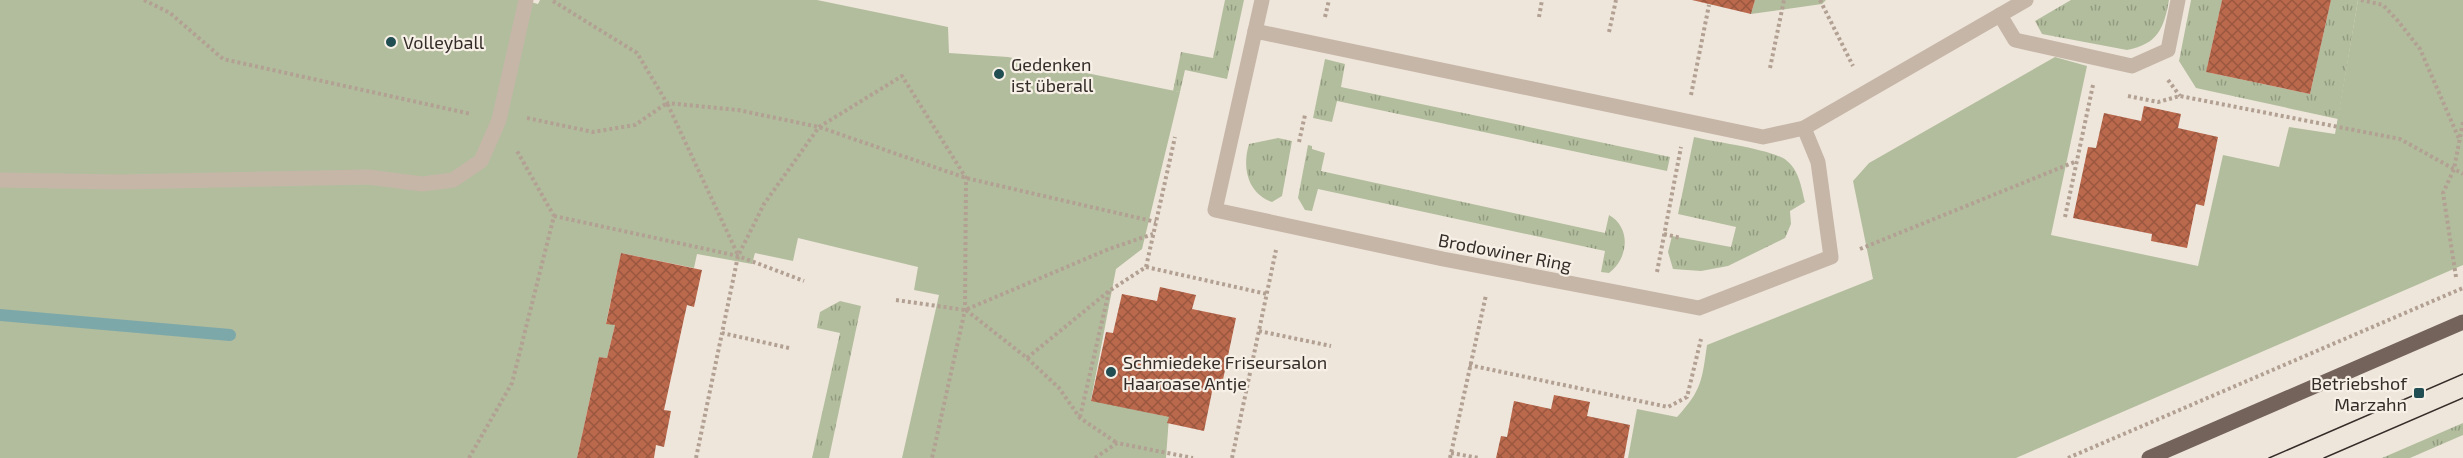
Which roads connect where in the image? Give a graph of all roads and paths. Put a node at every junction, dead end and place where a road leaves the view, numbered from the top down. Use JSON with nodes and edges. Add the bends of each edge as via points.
{"nodes":[{"id":1,"x":144,"y":0,"type":"edge"},
{"id":2,"x":526,"y":0,"type":"edge"},
{"id":3,"x":550,"y":0,"type":"edge"},
{"id":4,"x":1262,"y":0,"type":"edge"},
{"id":5,"x":1329,"y":0,"type":"edge"},
{"id":6,"x":1542,"y":0,"type":"edge"},
{"id":7,"x":1616,"y":0,"type":"edge"},
{"id":8,"x":1784,"y":0,"type":"edge"},
{"id":9,"x":1820,"y":0,"type":"edge"},
{"id":10,"x":2026,"y":0,"type":"edge"},
{"id":11,"x":2178,"y":0,"type":"edge"},
{"id":12,"x":2361,"y":0,"type":"edge"},
{"id":13,"x":2384,"y":3,"type":"edge"},
{"id":14,"x":1708,"y":5,"type":"dead end"},
{"id":15,"x":2000,"y":15,"type":"junction"},
{"id":16,"x":1539,"y":17,"type":"dead end"},
{"id":17,"x":1325,"y":21,"type":"dead end"},
{"id":18,"x":1256,"y":31,"type":"junction"},
{"id":19,"x":1609,"y":33,"type":"dead end"},
{"id":20,"x":1770,"y":68,"type":"dead end"},
{"id":21,"x":2092,"y":89,"type":"dead end"},
{"id":22,"x":1867,"y":93,"type":"junction"},
{"id":23,"x":2180,"y":96,"type":"dead end"},
{"id":24,"x":667,"y":104,"type":"junction"},
{"id":25,"x":1305,"y":115,"type":"dead end"},
{"id":26,"x":500,"y":116,"type":"junction"},
{"id":27,"x":1685,"y":121,"type":"junction"},
{"id":28,"x":2463,"y":122,"type":"edge"},
{"id":29,"x":819,"y":127,"type":"junction"},
{"id":30,"x":1804,"y":128,"type":"junction"},
{"id":31,"x":1174,"y":137,"type":"dead end"},
{"id":32,"x":2460,"y":141,"type":"junction"},
{"id":33,"x":1299,"y":142,"type":"dead end"},
{"id":34,"x":2077,"y":161,"type":"junction"},
{"id":35,"x":2454,"y":168,"type":"junction"},
{"id":36,"x":2463,"y":174,"type":"edge"},
{"id":37,"x":966,"y":178,"type":"junction"},
{"id":38,"x":0,"y":180,"type":"edge"},
{"id":39,"x":554,"y":216,"type":"junction"},
{"id":40,"x":2065,"y":217,"type":"dead end"},
{"id":41,"x":1156,"y":222,"type":"junction"},
{"id":42,"x":1154,"y":234,"type":"junction"},
{"id":43,"x":1664,"y":234,"type":"junction"},
{"id":44,"x":1681,"y":237,"type":"dead end"},
{"id":45,"x":1277,"y":248,"type":"dead end"},
{"id":46,"x":1860,"y":249,"type":"dead end"},
{"id":47,"x":738,"y":256,"type":"junction"},
{"id":48,"x":1146,"y":267,"type":"junction"},
{"id":49,"x":1491,"y":269,"type":"junction"},
{"id":50,"x":2456,"y":277,"type":"dead end"},
{"id":51,"x":804,"y":281,"type":"dead end"},
{"id":52,"x":2463,"y":288,"type":"edge"},
{"id":53,"x":1109,"y":291,"type":"junction"},
{"id":54,"x":1267,"y":294,"type":"junction"},
{"id":55,"x":896,"y":300,"type":"dead end"},
{"id":56,"x":1652,"y":300,"type":"junction"},
{"id":57,"x":965,"y":310,"type":"junction"},
{"id":58,"x":2463,"y":322,"type":"edge"},
{"id":59,"x":1259,"y":331,"type":"junction"},
{"id":60,"x":722,"y":333,"type":"junction"},
{"id":61,"x":1701,"y":339,"type":"dead end"},
{"id":62,"x":1331,"y":346,"type":"dead end"},
{"id":63,"x":789,"y":348,"type":"dead end"},
{"id":64,"x":1026,"y":358,"type":"junction"},
{"id":65,"x":1469,"y":365,"type":"junction"},
{"id":66,"x":1080,"y":418,"type":"junction"},
{"id":67,"x":1117,"y":442,"type":"junction"},
{"id":68,"x":1166,"y":455,"type":"edge"},
{"id":69,"x":1450,"y":456,"type":"edge"},
{"id":70,"x":470,"y":458,"type":"edge"},
{"id":71,"x":696,"y":458,"type":"edge"},
{"id":72,"x":932,"y":458,"type":"edge"},
{"id":73,"x":1095,"y":458,"type":"edge"},
{"id":74,"x":1193,"y":458,"type":"edge"},
{"id":75,"x":1232,"y":458,"type":"edge"},
{"id":76,"x":1479,"y":458,"type":"edge"},
{"id":77,"x":2068,"y":458,"type":"edge"},
{"id":78,"x":2149,"y":458,"type":"edge"}],
"edges":[{"from":1,"to":26,"type":"path","via":[[170,13],[223,59]]},
{"from":2,"to":26,"type":"street"},
{"from":3,"to":24,"type":"path","via":[[637,53]]},
{"from":4,"to":18,"type":"street","name":"Brodowiner Ring"},
{"from":5,"to":17,"type":"path"},
{"from":6,"to":16,"type":"path"},
{"from":7,"to":19,"type":"path"},
{"from":8,"to":20,"type":"path"},
{"from":9,"to":22,"type":"path"},
{"from":10,"to":15,"type":"street"},
{"from":11,"to":15,"type":"street","via":[[2168,50],[2132,66],[2015,40]]},
{"from":12,"to":13,"type":"path"},
{"from":13,"to":32,"type":"path","via":[[2420,49]]},
{"from":14,"to":27,"type":"path"},
{"from":15,"to":22,"type":"street"},
{"from":18,"to":27,"type":"street"},
{"from":18,"to":49,"type":"street","name":"Brodowiner Ring","via":[[1215,210]]},
{"from":21,"to":34,"type":"path"},
{"from":22,"to":30,"type":"street"},
{"from":23,"to":35,"type":"path","via":[[2400,139]]},
{"from":24,"to":26,"type":"path","via":[[635,125],[593,132]]},
{"from":24,"to":29,"type":"path","via":[[738,110]]},
{"from":24,"to":47,"type":"path"},
{"from":25,"to":33,"type":"path"},
{"from":26,"to":38,"type":"street","via":[[481,161],[453,180],[422,184],[368,177]]},
{"from":26,"to":39,"type":"path"},
{"from":27,"to":30,"type":"street","via":[[1763,137]]},
{"from":27,"to":43,"type":"path"},
{"from":28,"to":32,"type":"path"},
{"from":29,"to":37,"type":"path"},
{"from":29,"to":37,"type":"path","via":[[902,76]]},
{"from":29,"to":47,"type":"path","via":[[764,204]]},
{"from":30,"to":56,"type":"street","name":"Brodowiner Ring","via":[[1818,162],[1832,257],[1699,308]]},
{"from":31,"to":41,"type":"path"},
{"from":32,"to":35,"type":"path"},
{"from":34,"to":40,"type":"path"},
{"from":34,"to":46,"type":"path"},
{"from":35,"to":36,"type":"path"},
{"from":35,"to":50,"type":"path","via":[[2443,193]]},
{"from":37,"to":41,"type":"path"},
{"from":37,"to":57,"type":"path"},
{"from":39,"to":47,"type":"path"},
{"from":39,"to":70,"type":"path","via":[[512,383]]},
{"from":41,"to":42,"type":"path"},
{"from":42,"to":48,"type":"path"},
{"from":42,"to":57,"type":"path"},
{"from":43,"to":44,"type":"path"},
{"from":43,"to":56,"type":"path"},
{"from":45,"to":54,"type":"path"},
{"from":47,"to":51,"type":"path"},
{"from":47,"to":60,"type":"path"},
{"from":48,"to":53,"type":"path"},
{"from":48,"to":54,"type":"path"},
{"from":49,"to":56,"type":"street","name":"Brodowiner Ring"},
{"from":49,"to":65,"type":"path"},
{"from":52,"to":77,"type":"path"},
{"from":53,"to":64,"type":"path"},
{"from":53,"to":66,"type":"path"},
{"from":54,"to":59,"type":"path"},
{"from":55,"to":57,"type":"path"},
{"from":57,"to":64,"type":"path"},
{"from":57,"to":72,"type":"path"},
{"from":58,"to":78,"type":"main road"},
{"from":59,"to":62,"type":"path"},
{"from":59,"to":75,"type":"path"},
{"from":60,"to":63,"type":"path"},
{"from":60,"to":71,"type":"path"},
{"from":61,"to":65,"type":"path","via":[[1688,397],[1668,407]]},
{"from":64,"to":66,"type":"path","via":[[1059,388]]},
{"from":65,"to":69,"type":"path"},
{"from":66,"to":67,"type":"path"},
{"from":67,"to":68,"type":"path"},
{"from":67,"to":73,"type":"path"},
{"from":68,"to":74,"type":"path"},
{"from":69,"to":76,"type":"path"}]}
